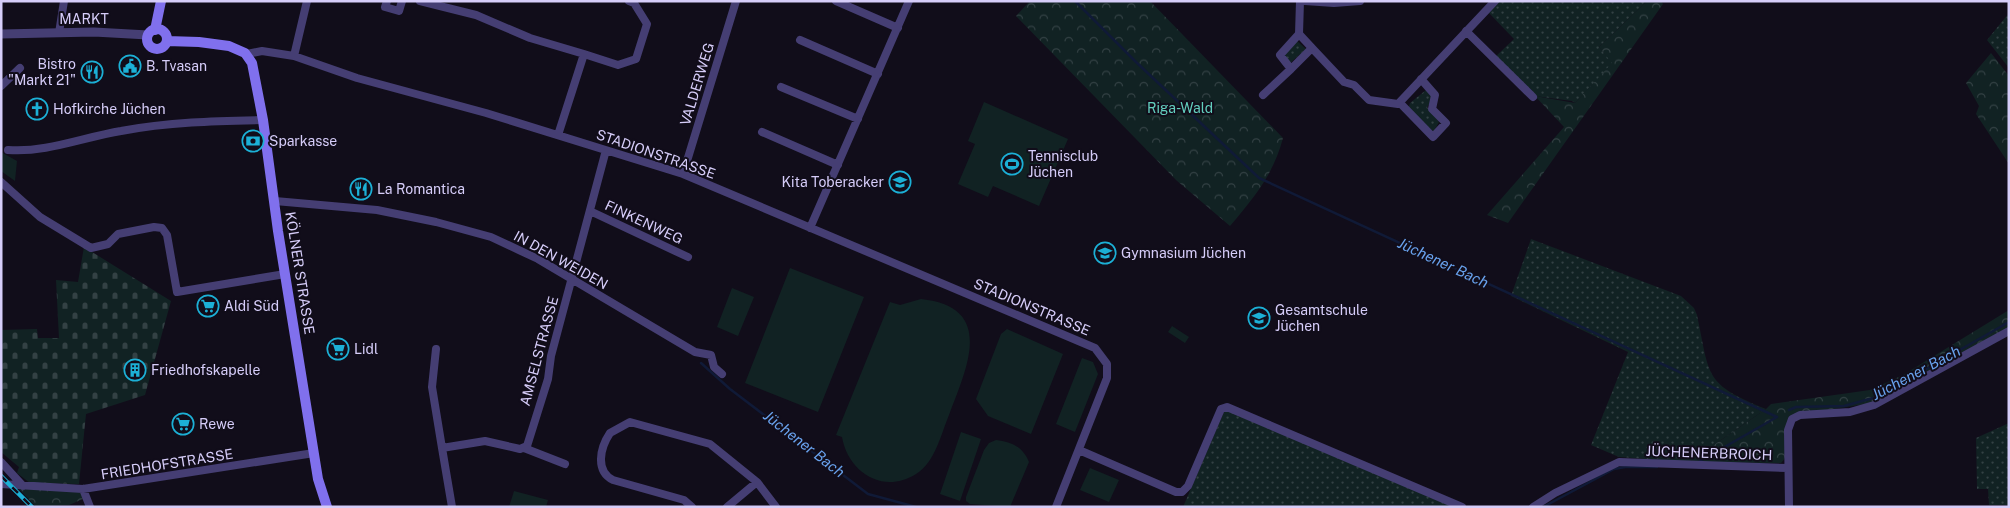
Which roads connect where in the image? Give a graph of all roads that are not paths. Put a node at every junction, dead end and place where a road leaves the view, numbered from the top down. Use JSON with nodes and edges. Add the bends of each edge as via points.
{"nodes":[{"id":1,"x":64,"y":1,"type":"edge"},
{"id":2,"x":161,"y":1,"type":"edge"},
{"id":3,"x":307,"y":1,"type":"edge"},
{"id":4,"x":387,"y":1,"type":"edge"},
{"id":5,"x":402,"y":1,"type":"edge"},
{"id":6,"x":420,"y":1,"type":"edge"},
{"id":7,"x":629,"y":1,"type":"edge"},
{"id":8,"x":736,"y":1,"type":"edge"},
{"id":9,"x":836,"y":1,"type":"edge"},
{"id":10,"x":909,"y":1,"type":"edge"},
{"id":11,"x":1300,"y":1,"type":"edge"},
{"id":12,"x":1305,"y":1,"type":"edge"},
{"id":13,"x":1360,"y":1,"type":"edge"},
{"id":14,"x":1495,"y":1,"type":"edge"},
{"id":15,"x":898,"y":28,"type":"junction"},
{"id":16,"x":1466,"y":31,"type":"junction"},
{"id":17,"x":151,"y":32,"type":"junction"},
{"id":18,"x":60,"y":33,"type":"junction"},
{"id":19,"x":1,"y":34,"type":"edge"},
{"id":20,"x":1299,"y":34,"type":"junction"},
{"id":21,"x":800,"y":40,"type":"dead end"},
{"id":22,"x":167,"y":41,"type":"junction"},
{"id":23,"x":1312,"y":48,"type":"junction"},
{"id":24,"x":243,"y":52,"type":"junction"},
{"id":25,"x":584,"y":54,"type":"junction"},
{"id":26,"x":294,"y":56,"type":"junction"},
{"id":27,"x":20,"y":68,"type":"dead end"},
{"id":28,"x":1291,"y":69,"type":"junction"},
{"id":29,"x":878,"y":74,"type":"junction"},
{"id":30,"x":1421,"y":80,"type":"junction"},
{"id":31,"x":1,"y":86,"type":"edge"},
{"id":32,"x":781,"y":86,"type":"dead end"},
{"id":33,"x":1263,"y":96,"type":"dead end"},
{"id":34,"x":1533,"y":98,"type":"dead end"},
{"id":35,"x":1400,"y":103,"type":"junction"},
{"id":36,"x":263,"y":120,"type":"junction"},
{"id":37,"x":858,"y":120,"type":"junction"},
{"id":38,"x":762,"y":132,"type":"dead end"},
{"id":39,"x":558,"y":135,"type":"junction"},
{"id":40,"x":8,"y":150,"type":"dead end"},
{"id":41,"x":606,"y":150,"type":"junction"},
{"id":42,"x":838,"y":165,"type":"junction"},
{"id":43,"x":683,"y":174,"type":"junction"},
{"id":44,"x":1,"y":182,"type":"edge"},
{"id":45,"x":275,"y":201,"type":"junction"},
{"id":46,"x":590,"y":211,"type":"junction"},
{"id":47,"x":810,"y":228,"type":"junction"},
{"id":48,"x":688,"y":257,"type":"dead end"},
{"id":49,"x":285,"y":274,"type":"junction"},
{"id":50,"x":571,"y":279,"type":"junction"},
{"id":51,"x":2009,"y":331,"type":"edge"},
{"id":52,"x":436,"y":349,"type":"dead end"},
{"id":53,"x":722,"y":374,"type":"dead end"},
{"id":54,"x":442,"y":448,"type":"junction"},
{"id":55,"x":524,"y":448,"type":"junction"},
{"id":56,"x":1079,"y":450,"type":"junction"},
{"id":57,"x":314,"y":453,"type":"junction"},
{"id":58,"x":1,"y":462,"type":"edge"},
{"id":59,"x":566,"y":464,"type":"dead end"},
{"id":60,"x":1787,"y":468,"type":"junction"},
{"id":61,"x":757,"y":482,"type":"junction"},
{"id":62,"x":1,"y":484,"type":"edge"},
{"id":63,"x":23,"y":486,"type":"junction"},
{"id":64,"x":83,"y":489,"type":"junction"},
{"id":65,"x":90,"y":507,"type":"edge"},
{"id":66,"x":327,"y":507,"type":"edge"},
{"id":67,"x":452,"y":507,"type":"edge"},
{"id":68,"x":692,"y":507,"type":"edge"},
{"id":69,"x":727,"y":507,"type":"edge"},
{"id":70,"x":776,"y":507,"type":"edge"},
{"id":71,"x":1056,"y":507,"type":"edge"},
{"id":72,"x":1462,"y":507,"type":"edge"},
{"id":73,"x":1533,"y":507,"type":"edge"},
{"id":74,"x":1789,"y":507,"type":"edge"}],
"edges":[{"from":1,"to":18,"type":"street"},
{"from":2,"to":17,"type":"main road"},
{"from":3,"to":26,"type":"street"},
{"from":4,"to":5,"type":"street","via":[[385,7],[399,10]]},
{"from":6,"to":25,"type":"street","via":[[476,15],[530,38]]},
{"from":7,"to":25,"type":"street","via":[[634,3],[647,24],[636,59],[618,65]]},
{"from":8,"to":43,"type":"street","name":"VALDERWEG"},
{"from":9,"to":15,"type":"street"},
{"from":10,"to":15,"type":"street"},
{"from":11,"to":20,"type":"street"},
{"from":12,"to":13,"type":"street"},
{"from":14,"to":16,"type":"street"},
{"from":15,"to":29,"type":"street"},
{"from":16,"to":30,"type":"street"},
{"from":16,"to":34,"type":"street"},
{"from":17,"to":18,"type":"street","name":"MARKT"},
{"from":17,"to":22,"type":"main road","via":[[165,33]]},
{"from":17,"to":22,"type":"main road","via":[[148,43],[154,49],[161,48]]},
{"from":18,"to":19,"type":"street","name":"MARKT"},
{"from":20,"to":23,"type":"street"},
{"from":20,"to":28,"type":"street","via":[[1280,53]]},
{"from":21,"to":29,"type":"street"},
{"from":22,"to":24,"type":"main road","via":[[206,42]]},
{"from":23,"to":28,"type":"street"},
{"from":23,"to":35,"type":"street","via":[[1344,82],[1354,85],[1369,100]]},
{"from":24,"to":26,"type":"street","name":"STADIONSTRASSE"},
{"from":24,"to":36,"type":"main road","name":"KÖLNER STRASSE","via":[[252,66]]},
{"from":25,"to":39,"type":"street"},
{"from":26,"to":39,"type":"street","name":"STADIONSTRASSE","via":[[357,78]]},
{"from":27,"to":31,"type":"street"},
{"from":28,"to":33,"type":"street"},
{"from":29,"to":37,"type":"street"},
{"from":30,"to":35,"type":"street"},
{"from":30,"to":35,"type":"street","via":[[1435,95],[1433,110],[1446,123],[1433,137]]},
{"from":32,"to":37,"type":"street"},
{"from":36,"to":40,"type":"street","via":[[168,124],[41,148]]},
{"from":36,"to":45,"type":"main road","name":"KÖLNER STRASSE"},
{"from":37,"to":42,"type":"street"},
{"from":38,"to":42,"type":"street"},
{"from":39,"to":41,"type":"street","name":"STADIONSTRASSE"},
{"from":41,"to":43,"type":"street","name":"STADIONSTRASSE"},
{"from":41,"to":46,"type":"street","name":"AMSELSTRASSE"},
{"from":42,"to":47,"type":"street"},
{"from":43,"to":47,"type":"street","name":"STADIONSTRASSE"},
{"from":44,"to":49,"type":"street","via":[[40,217],[91,248],[108,244],[118,234],[162,228],[166,233],[177,292]]},
{"from":45,"to":49,"type":"main road","name":"KÖLNER STRASSE"},
{"from":45,"to":50,"type":"street","name":"IN DEN WEIDEN","via":[[372,209],[436,222],[514,246]]},
{"from":46,"to":48,"type":"street","name":"FINKENWEG"},
{"from":46,"to":50,"type":"street","name":"AMSELSTRASSE"},
{"from":47,"to":56,"type":"street","name":"STADIONSTRASSE","via":[[1098,350],[1106,360],[1108,374]]},
{"from":49,"to":57,"type":"main road","name":"KÖLNER STRASSE"},
{"from":50,"to":53,"type":"street","name":"IN DEN WEIDEN","via":[[695,352],[711,355],[714,367]]},
{"from":50,"to":55,"type":"street","name":"AMSELSTRASSE","via":[[546,388]]},
{"from":51,"to":60,"type":"street","name":"JÜCHENERBROICH","via":[[1874,406],[1850,412],[1794,417],[1788,427]]},
{"from":52,"to":54,"type":"street","via":[[432,388]]},
{"from":54,"to":55,"type":"street","via":[[485,441]]},
{"from":54,"to":67,"type":"street"},
{"from":55,"to":59,"type":"street"},
{"from":56,"to":71,"type":"street"},
{"from":56,"to":72,"type":"street","via":[[1182,492],[1188,486],[1221,409],[1230,407]]},
{"from":57,"to":64,"type":"street","name":"FRIEDHOFSTRASSE"},
{"from":57,"to":66,"type":"main road","name":"KÖLNER STRASSE"},
{"from":58,"to":63,"type":"street"},
{"from":60,"to":73,"type":"street","name":"JÜCHENERBROICH","via":[[1619,462]]},
{"from":60,"to":74,"type":"street"},
{"from":61,"to":68,"type":"street","via":[[706,442],[630,422],[610,433],[600,464],[605,476],[680,499]]},
{"from":61,"to":69,"type":"street"},
{"from":61,"to":70,"type":"street"},
{"from":62,"to":63,"type":"street","name":"FRIEDHOFSTRASSE"},
{"from":63,"to":64,"type":"street","name":"FRIEDHOFSTRASSE"},
{"from":64,"to":65,"type":"street"}]}
